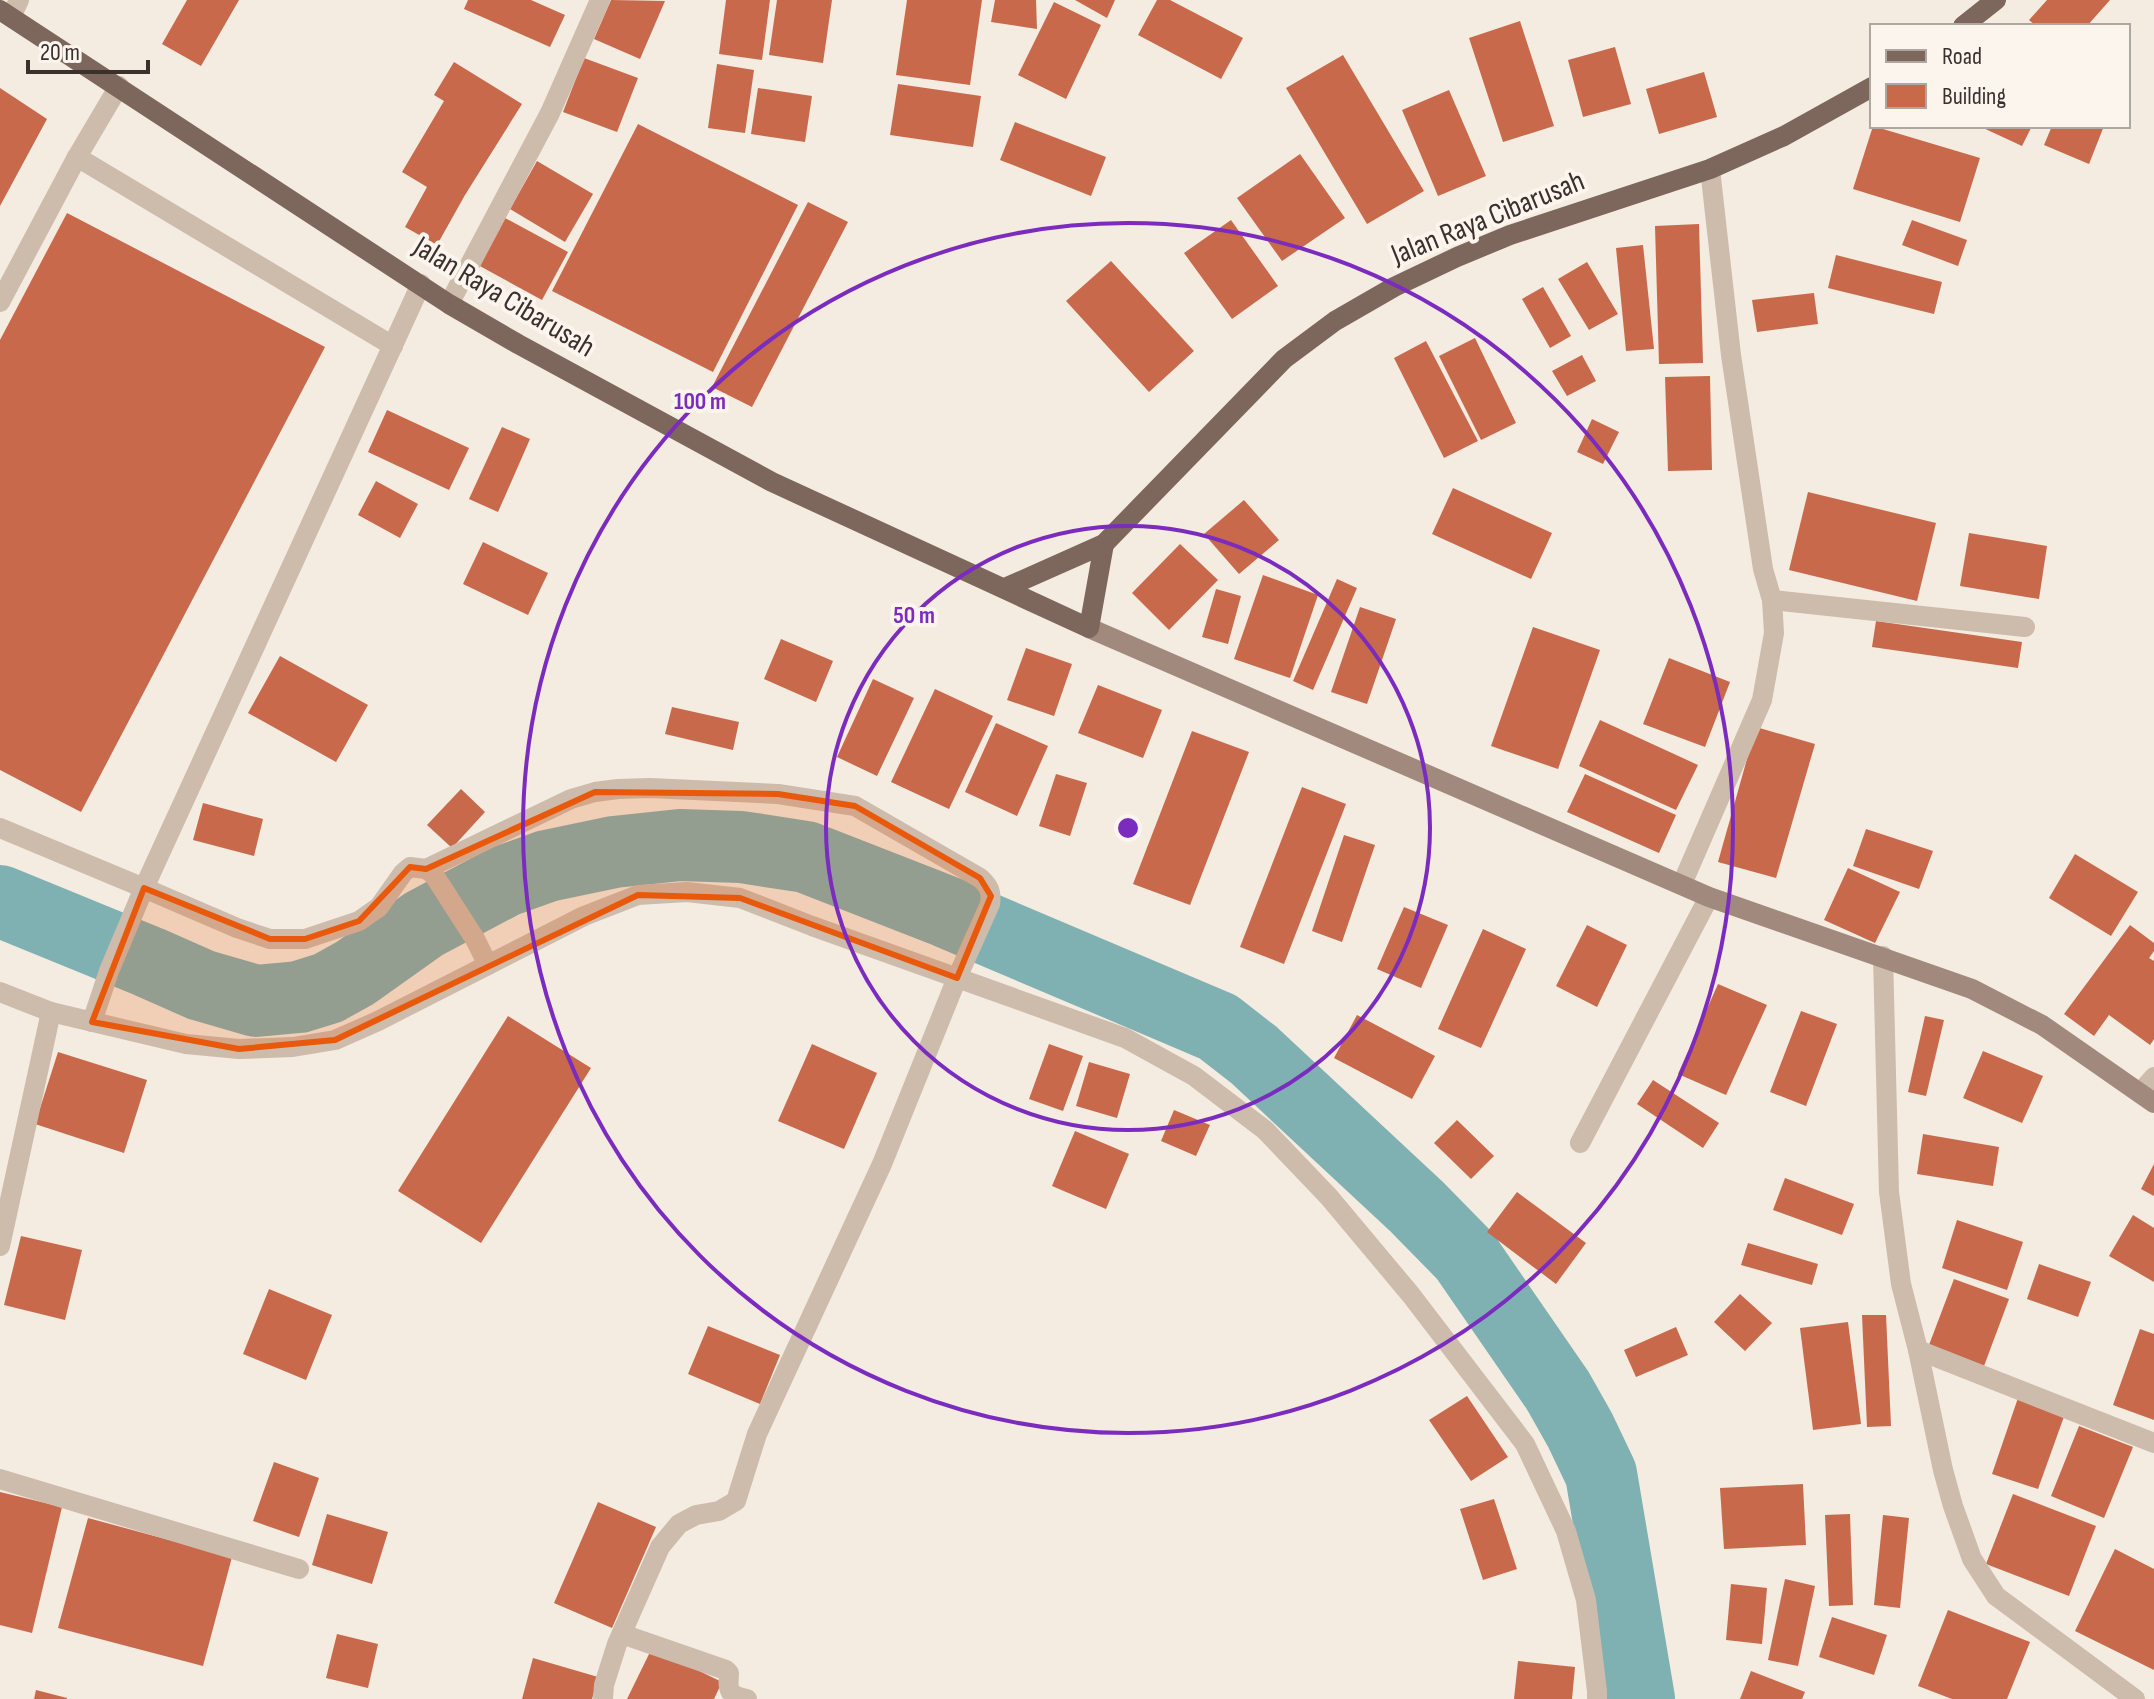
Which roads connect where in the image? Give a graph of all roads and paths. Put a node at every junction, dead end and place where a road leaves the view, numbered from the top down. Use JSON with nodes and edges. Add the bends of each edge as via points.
{"nodes":[{"id":1,"x":600,"y":0,"type":"edge"},
{"id":2,"x":1996,"y":0,"type":"edge"},
{"id":3,"x":10,"y":9,"type":"edge"},
{"id":4,"x":1966,"y":24,"type":"edge"},
{"id":5,"x":119,"y":86,"type":"junction"},
{"id":6,"x":1870,"y":88,"type":"edge"},
{"id":7,"x":77,"y":157,"type":"junction"},
{"id":8,"x":1710,"y":169,"type":"junction"},
{"id":9,"x":421,"y":284,"type":"junction"},
{"id":10,"x":0,"y":302,"type":"edge"},
{"id":11,"x":449,"y":304,"type":"junction"},
{"id":12,"x":393,"y":346,"type":"junction"},
{"id":13,"x":1104,"y":544,"type":"junction"},
{"id":14,"x":1005,"y":588,"type":"junction"},
{"id":15,"x":1772,"y":600,"type":"junction"},
{"id":16,"x":2025,"y":627,"type":"dead end"},
{"id":17,"x":1089,"y":628,"type":"junction"},
{"id":18,"x":0,"y":828,"type":"edge"},
{"id":19,"x":430,"y":872,"type":"junction"},
{"id":20,"x":1682,"y":884,"type":"junction"},
{"id":21,"x":144,"y":888,"type":"junction"},
{"id":22,"x":1709,"y":897,"type":"junction"},
{"id":23,"x":1883,"y":956,"type":"junction"},
{"id":24,"x":488,"y":965,"type":"junction"},
{"id":25,"x":957,"y":978,"type":"junction"},
{"id":26,"x":0,"y":992,"type":"edge"},
{"id":27,"x":51,"y":1012,"type":"junction"},
{"id":28,"x":92,"y":1022,"type":"junction"},
{"id":29,"x":2149,"y":1091,"type":"edge"},
{"id":30,"x":1580,"y":1143,"type":"dead end"},
{"id":31,"x":0,"y":1246,"type":"edge"},
{"id":32,"x":1918,"y":1350,"type":"junction"},
{"id":33,"x":2154,"y":1443,"type":"edge"},
{"id":34,"x":0,"y":1479,"type":"edge"},
{"id":35,"x":299,"y":1569,"type":"dead end"},
{"id":36,"x":622,"y":1634,"type":"junction"},
{"id":37,"x":603,"y":1699,"type":"edge"},
{"id":38,"x":747,"y":1699,"type":"edge"},
{"id":39,"x":1597,"y":1699,"type":"edge"},
{"id":40,"x":2135,"y":1699,"type":"edge"}],
"edges":[{"from":1,"to":11,"type":"street","via":[[550,113]]},
{"from":2,"to":4,"type":"main road"},
{"from":3,"to":5,"type":"main road","name":"Jalan Raya Cibarusah"},
{"from":5,"to":7,"type":"street"},
{"from":5,"to":9,"type":"main road","name":"Jalan Raya Cibarusah"},
{"from":6,"to":8,"type":"main road","name":"Jalan Raya Cibarusah"},
{"from":7,"to":10,"type":"street"},
{"from":7,"to":12,"type":"street"},
{"from":8,"to":13,"type":"main road","name":"Jalan Raya Cibarusah","via":[[1510,235],[1394,287],[1335,321],[1284,359]]},
{"from":8,"to":15,"type":"street","via":[[1731,355]]},
{"from":9,"to":11,"type":"main road","name":"Jalan Raya Cibarusah"},
{"from":9,"to":12,"type":"street"},
{"from":11,"to":14,"type":"main road","name":"Jalan Raya Cibarusah","via":[[772,482]]},
{"from":12,"to":21,"type":"street"},
{"from":13,"to":14,"type":"main road","name":"Jalan Raya Cibarusah"},
{"from":13,"to":17,"type":"main road"},
{"from":14,"to":17,"type":"main road","name":"Jalan Raya Cibarusah"},
{"from":15,"to":16,"type":"street"},
{"from":15,"to":20,"type":"street","via":[[1774,633],[1762,700]]},
{"from":17,"to":20,"type":"street"},
{"from":18,"to":21,"type":"street"},
{"from":19,"to":21,"type":"street","via":[[410,867],[379,907],[359,921],[305,939],[270,939]]},
{"from":19,"to":24,"type":"street"},
{"from":19,"to":25,"type":"street","via":[[571,799],[595,792],[650,788],[778,794],[855,806],[988,886],[987,910]]},
{"from":20,"to":22,"type":"street"},
{"from":21,"to":28,"type":"street"},
{"from":22,"to":23,"type":"street"},
{"from":22,"to":30,"type":"street"},
{"from":23,"to":29,"type":"street","via":[[1972,989]]},
{"from":23,"to":32,"type":"street","via":[[1889,1192],[1901,1284]]},
{"from":24,"to":25,"type":"street","via":[[638,895],[687,892],[740,898]]},
{"from":24,"to":28,"type":"street","via":[[335,1040],[293,1047],[186,1044]]},
{"from":25,"to":36,"type":"street","via":[[882,1164],[757,1434],[736,1501],[679,1524],[660,1547]]},
{"from":25,"to":39,"type":"street","via":[[1125,1038],[1194,1076],[1265,1130],[1329,1197],[1525,1444],[1566,1531],[1586,1600]]},
{"from":26,"to":27,"type":"street"},
{"from":27,"to":28,"type":"street"},
{"from":27,"to":31,"type":"street"},
{"from":32,"to":33,"type":"street"},
{"from":32,"to":40,"type":"street","via":[[1943,1470],[1972,1559],[1996,1596]]},
{"from":34,"to":35,"type":"street"},
{"from":36,"to":37,"type":"street"},
{"from":36,"to":38,"type":"street","via":[[726,1670],[731,1693]]}]}
